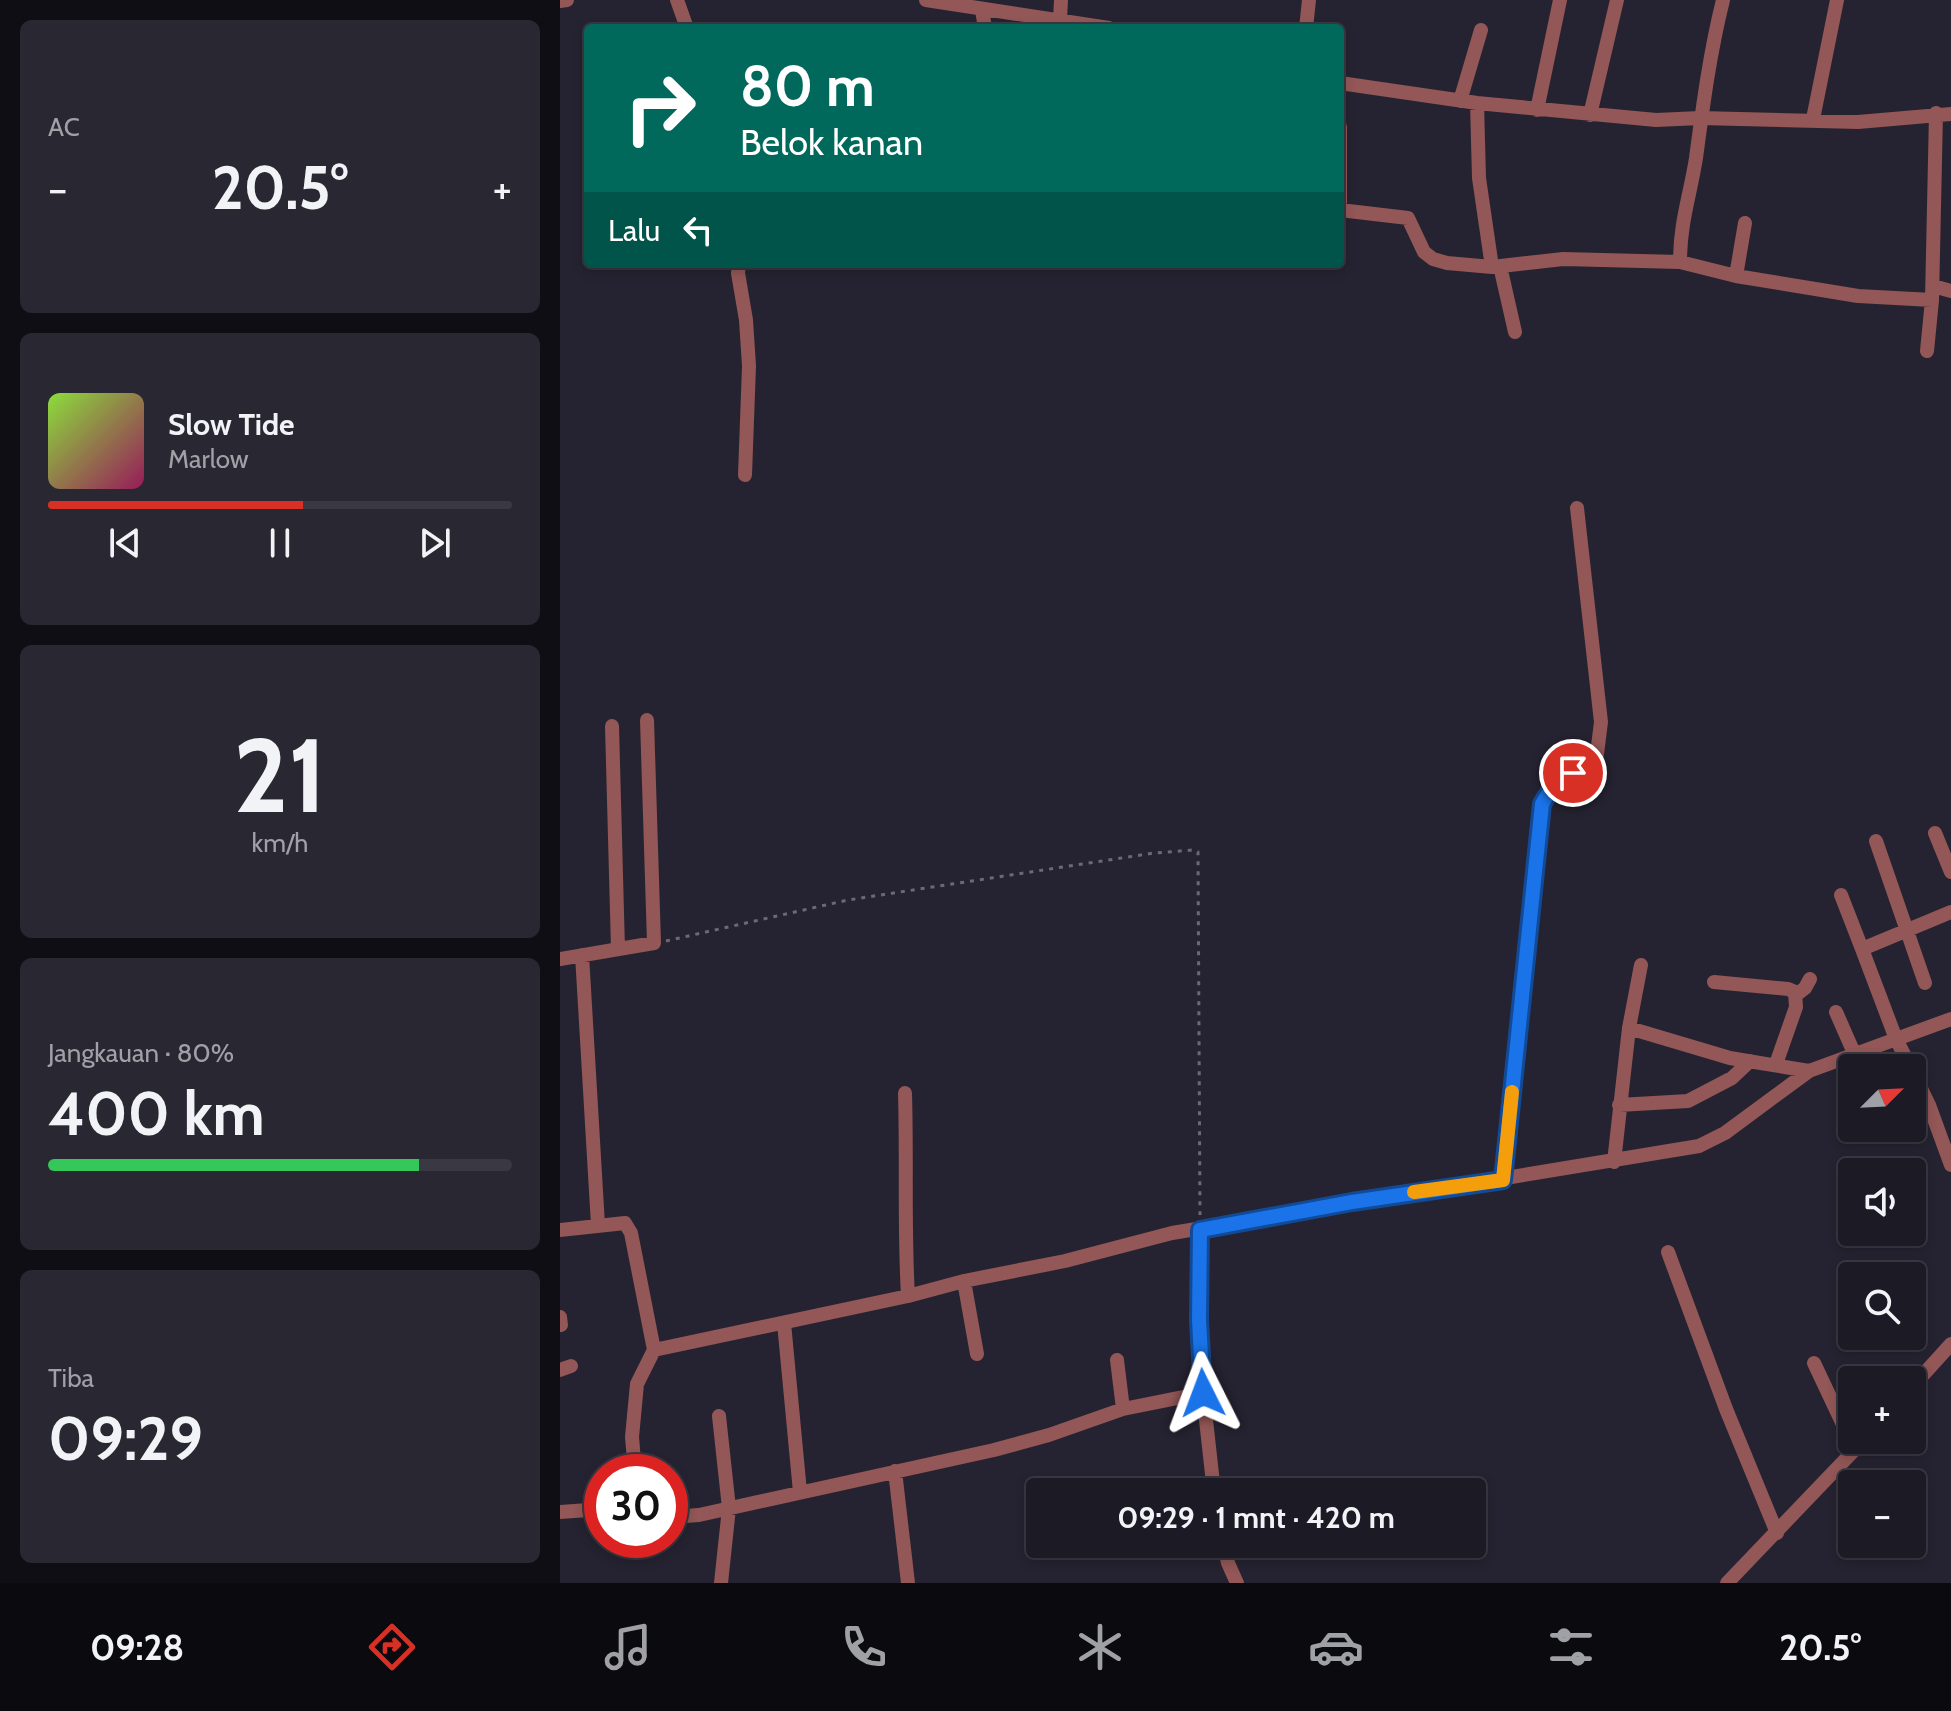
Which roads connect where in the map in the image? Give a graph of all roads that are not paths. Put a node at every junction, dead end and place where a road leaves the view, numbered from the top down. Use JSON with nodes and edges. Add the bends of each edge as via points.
{"nodes":[{"id":1,"x":567,"y":0,"type":"edge"},
{"id":2,"x":677,"y":0,"type":"edge"},
{"id":3,"x":926,"y":0,"type":"edge"},
{"id":4,"x":1061,"y":0,"type":"edge"},
{"id":5,"x":1309,"y":0,"type":"edge"},
{"id":6,"x":1560,"y":0,"type":"edge"},
{"id":7,"x":1617,"y":0,"type":"edge"},
{"id":8,"x":1723,"y":0,"type":"edge"},
{"id":9,"x":1837,"y":0,"type":"edge"},
{"id":10,"x":560,"y":1,"type":"edge"},
{"id":11,"x":962,"y":3,"type":"edge"},
{"id":12,"x":982,"y":10,"type":"junction"},
{"id":13,"x":1060,"y":20,"type":"junction"},
{"id":14,"x":686,"y":24,"type":"edge"},
{"id":15,"x":984,"y":24,"type":"edge"},
{"id":16,"x":1084,"y":24,"type":"edge"},
{"id":17,"x":1306,"y":24,"type":"edge"},
{"id":18,"x":1481,"y":30,"type":"dead end"},
{"id":19,"x":1344,"y":84,"type":"edge"},
{"id":20,"x":1460,"y":101,"type":"junction"},
{"id":21,"x":1477,"y":103,"type":"junction"},
{"id":22,"x":1537,"y":110,"type":"junction"},
{"id":23,"x":1943,"y":114,"type":"edge"},
{"id":24,"x":1590,"y":115,"type":"junction"},
{"id":25,"x":1700,"y":118,"type":"junction"},
{"id":26,"x":1813,"y":119,"type":"junction"},
{"id":27,"x":1344,"y":210,"type":"edge"},
{"id":28,"x":1745,"y":223,"type":"dead end"},
{"id":29,"x":1680,"y":262,"type":"junction"},
{"id":30,"x":1496,"y":266,"type":"junction"},
{"id":31,"x":739,"y":268,"type":"edge"},
{"id":32,"x":1736,"y":276,"type":"junction"},
{"id":33,"x":1951,"y":291,"type":"edge"},
{"id":34,"x":1933,"y":293,"type":"junction"},
{"id":35,"x":1515,"y":332,"type":"dead end"},
{"id":36,"x":1927,"y":351,"type":"dead end"},
{"id":37,"x":745,"y":475,"type":"dead end"},
{"id":38,"x":1577,"y":508,"type":"dead end"},
{"id":39,"x":647,"y":720,"type":"dead end"},
{"id":40,"x":612,"y":726,"type":"dead end"},
{"id":41,"x":1935,"y":833,"type":"dead end"},
{"id":42,"x":1876,"y":841,"type":"dead end"},
{"id":43,"x":1951,"y":872,"type":"edge"},
{"id":44,"x":1841,"y":895,"type":"dead end"},
{"id":45,"x":1951,"y":912,"type":"edge"},
{"id":46,"x":1906,"y":929,"type":"junction"},
{"id":47,"x":618,"y":949,"type":"junction"},
{"id":48,"x":1862,"y":949,"type":"junction"},
{"id":49,"x":582,"y":955,"type":"junction"},
{"id":50,"x":560,"y":959,"type":"edge"},
{"id":51,"x":1641,"y":965,"type":"dead end"},
{"id":52,"x":1810,"y":979,"type":"dead end"},
{"id":53,"x":1714,"y":982,"type":"dead end"},
{"id":54,"x":1925,"y":983,"type":"dead end"},
{"id":55,"x":1796,"y":995,"type":"junction"},
{"id":56,"x":1836,"y":1012,"type":"dead end"},
{"id":57,"x":1951,"y":1019,"type":"edge"},
{"id":58,"x":1629,"y":1028,"type":"junction"},
{"id":59,"x":1896,"y":1039,"type":"junction"},
{"id":60,"x":1854,"y":1053,"type":"junction"},
{"id":61,"x":1904,"y":1054,"type":"edge"},
{"id":62,"x":1750,"y":1061,"type":"junction"},
{"id":63,"x":1776,"y":1064,"type":"junction"},
{"id":64,"x":1809,"y":1071,"type":"junction"},
{"id":65,"x":905,"y":1093,"type":"dead end"},
{"id":66,"x":1926,"y":1099,"type":"edge"},
{"id":67,"x":1619,"y":1105,"type":"junction"},
{"id":68,"x":1614,"y":1162,"type":"junction"},
{"id":69,"x":1951,"y":1165,"type":"edge"},
{"id":70,"x":1503,"y":1180,"type":"junction"},
{"id":71,"x":598,"y":1225,"type":"junction"},
{"id":72,"x":560,"y":1230,"type":"edge"},
{"id":73,"x":1200,"y":1230,"type":"junction"},
{"id":74,"x":1668,"y":1252,"type":"dead end"},
{"id":75,"x":964,"y":1281,"type":"junction"},
{"id":76,"x":908,"y":1296,"type":"junction"},
{"id":77,"x":784,"y":1323,"type":"junction"},
{"id":78,"x":1951,"y":1344,"type":"edge"},
{"id":79,"x":654,"y":1350,"type":"junction"},
{"id":80,"x":977,"y":1354,"type":"dead end"},
{"id":81,"x":1117,"y":1360,"type":"dead end"},
{"id":82,"x":1814,"y":1363,"type":"dead end"},
{"id":83,"x":1926,"y":1372,"type":"edge"},
{"id":84,"x":1203,"y":1393,"type":"junction"},
{"id":85,"x":1838,"y":1406,"type":"edge"},
{"id":86,"x":1123,"y":1409,"type":"junction"},
{"id":87,"x":719,"y":1416,"type":"dead end"},
{"id":88,"x":633,"y":1454,"type":"edge"},
{"id":89,"x":1852,"y":1454,"type":"edge"},
{"id":90,"x":895,"y":1471,"type":"junction"},
{"id":91,"x":1212,"y":1478,"type":"edge"},
{"id":92,"x":800,"y":1492,"type":"junction"},
{"id":93,"x":729,"y":1508,"type":"junction"},
{"id":94,"x":584,"y":1510,"type":"edge"},
{"id":95,"x":560,"y":1512,"type":"edge"},
{"id":96,"x":688,"y":1516,"type":"edge"},
{"id":97,"x":1777,"y":1533,"type":"junction"},
{"id":98,"x":1227,"y":1558,"type":"edge"},
{"id":99,"x":721,"y":1583,"type":"edge"},
{"id":100,"x":908,"y":1583,"type":"edge"},
{"id":101,"x":1237,"y":1583,"type":"edge"},
{"id":102,"x":1727,"y":1583,"type":"edge"}],
"edges":[{"from":1,"to":10,"type":"street"},
{"from":2,"to":14,"type":"street"},
{"from":3,"to":11,"type":"street"},
{"from":4,"to":13,"type":"street"},
{"from":5,"to":17,"type":"street"},
{"from":6,"to":22,"type":"street"},
{"from":7,"to":24,"type":"street"},
{"from":8,"to":25,"type":"street"},
{"from":9,"to":26,"type":"street"},
{"from":11,"to":12,"type":"street"},
{"from":12,"to":13,"type":"street"},
{"from":12,"to":15,"type":"street"},
{"from":13,"to":16,"type":"street"},
{"from":18,"to":20,"type":"street"},
{"from":19,"to":20,"type":"street"},
{"from":20,"to":21,"type":"street"},
{"from":21,"to":22,"type":"street"},
{"from":21,"to":30,"type":"street","via":[[1479,178]]},
{"from":22,"to":24,"type":"street"},
{"from":23,"to":26,"type":"street","via":[[1858,122]]},
{"from":23,"to":34,"type":"street"},
{"from":24,"to":25,"type":"street"},
{"from":25,"to":26,"type":"street"},
{"from":25,"to":29,"type":"street","via":[[1680,230]]},
{"from":27,"to":30,"type":"street","via":[[1408,218],[1424,252],[1433,259]]},
{"from":28,"to":32,"type":"street"},
{"from":29,"to":30,"type":"street","via":[[1563,259]]},
{"from":29,"to":32,"type":"street"},
{"from":30,"to":35,"type":"street"},
{"from":31,"to":37,"type":"street","via":[[749,366]]},
{"from":32,"to":34,"type":"street","via":[[1858,296]]},
{"from":33,"to":34,"type":"street"},
{"from":34,"to":36,"type":"street"},
{"from":38,"to":70,"type":"street","via":[[1601,722],[1596,762],[1553,786],[1542,804]]},
{"from":39,"to":47,"type":"street","via":[[654,943]]},
{"from":40,"to":47,"type":"street"},
{"from":41,"to":43,"type":"street"},
{"from":42,"to":46,"type":"street"},
{"from":44,"to":48,"type":"street"},
{"from":45,"to":46,"type":"street"},
{"from":46,"to":48,"type":"street"},
{"from":46,"to":54,"type":"street"},
{"from":47,"to":49,"type":"street"},
{"from":48,"to":59,"type":"street"},
{"from":49,"to":50,"type":"street"},
{"from":49,"to":71,"type":"street"},
{"from":51,"to":58,"type":"street"},
{"from":52,"to":55,"type":"street"},
{"from":53,"to":55,"type":"street","via":[[1788,989]]},
{"from":55,"to":63,"type":"street"},
{"from":56,"to":60,"type":"street"},
{"from":57,"to":59,"type":"street"},
{"from":58,"to":62,"type":"street"},
{"from":58,"to":67,"type":"street"},
{"from":59,"to":60,"type":"street"},
{"from":59,"to":61,"type":"street"},
{"from":60,"to":64,"type":"street"},
{"from":62,"to":63,"type":"street"},
{"from":62,"to":67,"type":"street","via":[[1732,1078],[1688,1101]]},
{"from":63,"to":64,"type":"street"},
{"from":64,"to":68,"type":"street","via":[[1712,1140]]},
{"from":65,"to":76,"type":"street"},
{"from":66,"to":69,"type":"street"},
{"from":67,"to":68,"type":"street"},
{"from":68,"to":70,"type":"street"},
{"from":70,"to":73,"type":"street"},
{"from":71,"to":72,"type":"street"},
{"from":71,"to":79,"type":"street","via":[[629,1227]]},
{"from":73,"to":75,"type":"street"},
{"from":73,"to":84,"type":"street"},
{"from":74,"to":97,"type":"street"},
{"from":75,"to":76,"type":"street"},
{"from":75,"to":80,"type":"street"},
{"from":76,"to":77,"type":"street"},
{"from":77,"to":79,"type":"street"},
{"from":77,"to":92,"type":"street"},
{"from":78,"to":83,"type":"street"},
{"from":79,"to":88,"type":"street","via":[[637,1384]]},
{"from":81,"to":86,"type":"street"},
{"from":82,"to":85,"type":"street"},
{"from":84,"to":86,"type":"street"},
{"from":84,"to":91,"type":"street"},
{"from":86,"to":90,"type":"street","via":[[1049,1435]]},
{"from":87,"to":93,"type":"street"},
{"from":89,"to":97,"type":"street"},
{"from":90,"to":92,"type":"street"},
{"from":90,"to":100,"type":"street"},
{"from":92,"to":93,"type":"street"},
{"from":93,"to":96,"type":"street"},
{"from":93,"to":99,"type":"street"},
{"from":94,"to":95,"type":"street"},
{"from":97,"to":102,"type":"street"},
{"from":98,"to":101,"type":"street"}]}
